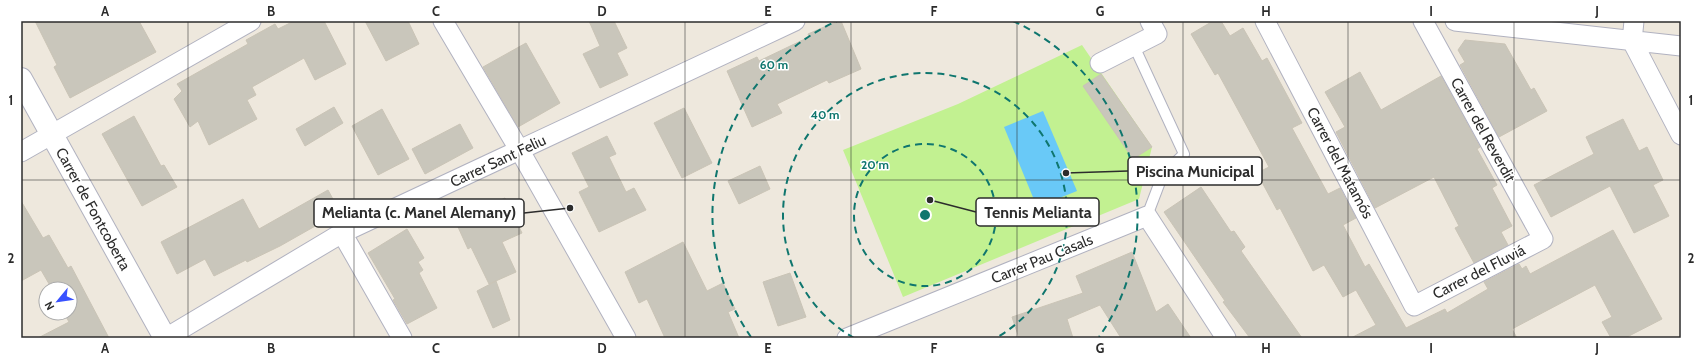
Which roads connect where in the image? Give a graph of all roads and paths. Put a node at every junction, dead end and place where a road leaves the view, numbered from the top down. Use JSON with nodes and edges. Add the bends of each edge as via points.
{"nodes":[{"id":1,"x":251,"y":21,"type":"edge"},
{"id":2,"x":443,"y":21,"type":"edge"},
{"id":3,"x":795,"y":21,"type":"edge"},
{"id":4,"x":1150,"y":21,"type":"edge"},
{"id":5,"x":1265,"y":21,"type":"edge"},
{"id":6,"x":1423,"y":21,"type":"edge"},
{"id":7,"x":1455,"y":21,"type":"edge"},
{"id":8,"x":1634,"y":21,"type":"edge"},
{"id":9,"x":1632,"y":41,"type":"junction"},
{"id":10,"x":1134,"y":46,"type":"junction"},
{"id":11,"x":1681,"y":46,"type":"edge"},
{"id":12,"x":1100,"y":63,"type":"dead end"},
{"id":13,"x":21,"y":80,"type":"edge"},
{"id":14,"x":52,"y":134,"type":"junction"},
{"id":15,"x":1681,"y":135,"type":"edge"},
{"id":16,"x":520,"y":151,"type":"junction"},
{"id":17,"x":21,"y":152,"type":"edge"},
{"id":18,"x":1147,"y":216,"type":"junction"},
{"id":19,"x":342,"y":233,"type":"junction"},
{"id":20,"x":1543,"y":239,"type":"joint"},
{"id":21,"x":1414,"y":306,"type":"joint"},
{"id":22,"x":165,"y":338,"type":"edge"},
{"id":23,"x":402,"y":338,"type":"edge"},
{"id":24,"x":626,"y":338,"type":"edge"},
{"id":25,"x":847,"y":338,"type":"edge"},
{"id":26,"x":1226,"y":338,"type":"edge"}],
"edges":[{"from":1,"to":14,"type":"street"},
{"from":2,"to":16,"type":"street"},
{"from":3,"to":16,"type":"street","name":"Carrer Sant Feliu"},
{"from":4,"to":10,"type":"street","via":[[1157,34]]},
{"from":5,"to":21,"type":"street","name":"Carrer del Matamós"},
{"from":6,"to":20,"type":"street","name":"Carrer del Reverdit"},
{"from":7,"to":9,"type":"street"},
{"from":8,"to":9,"type":"street"},
{"from":9,"to":11,"type":"street"},
{"from":9,"to":15,"type":"street"},
{"from":10,"to":12,"type":"street"},
{"from":10,"to":18,"type":"lane","via":[[1184,154],[1162,174]]},
{"from":13,"to":14,"type":"street","name":"Carrer de Fontcoberta"},
{"from":14,"to":17,"type":"street"},
{"from":14,"to":22,"type":"street","name":"Carrer de Fontcoberta"},
{"from":16,"to":19,"type":"street","name":"Carrer Sant Feliu"},
{"from":16,"to":24,"type":"street"},
{"from":18,"to":25,"type":"street","name":"Carrer Pau Casals"},
{"from":18,"to":26,"type":"street"},
{"from":19,"to":22,"type":"street","name":"Carrer Sant Feliu"},
{"from":19,"to":23,"type":"street"},
{"from":20,"to":21,"type":"street","name":"Carrer del Fluviá"}]}
